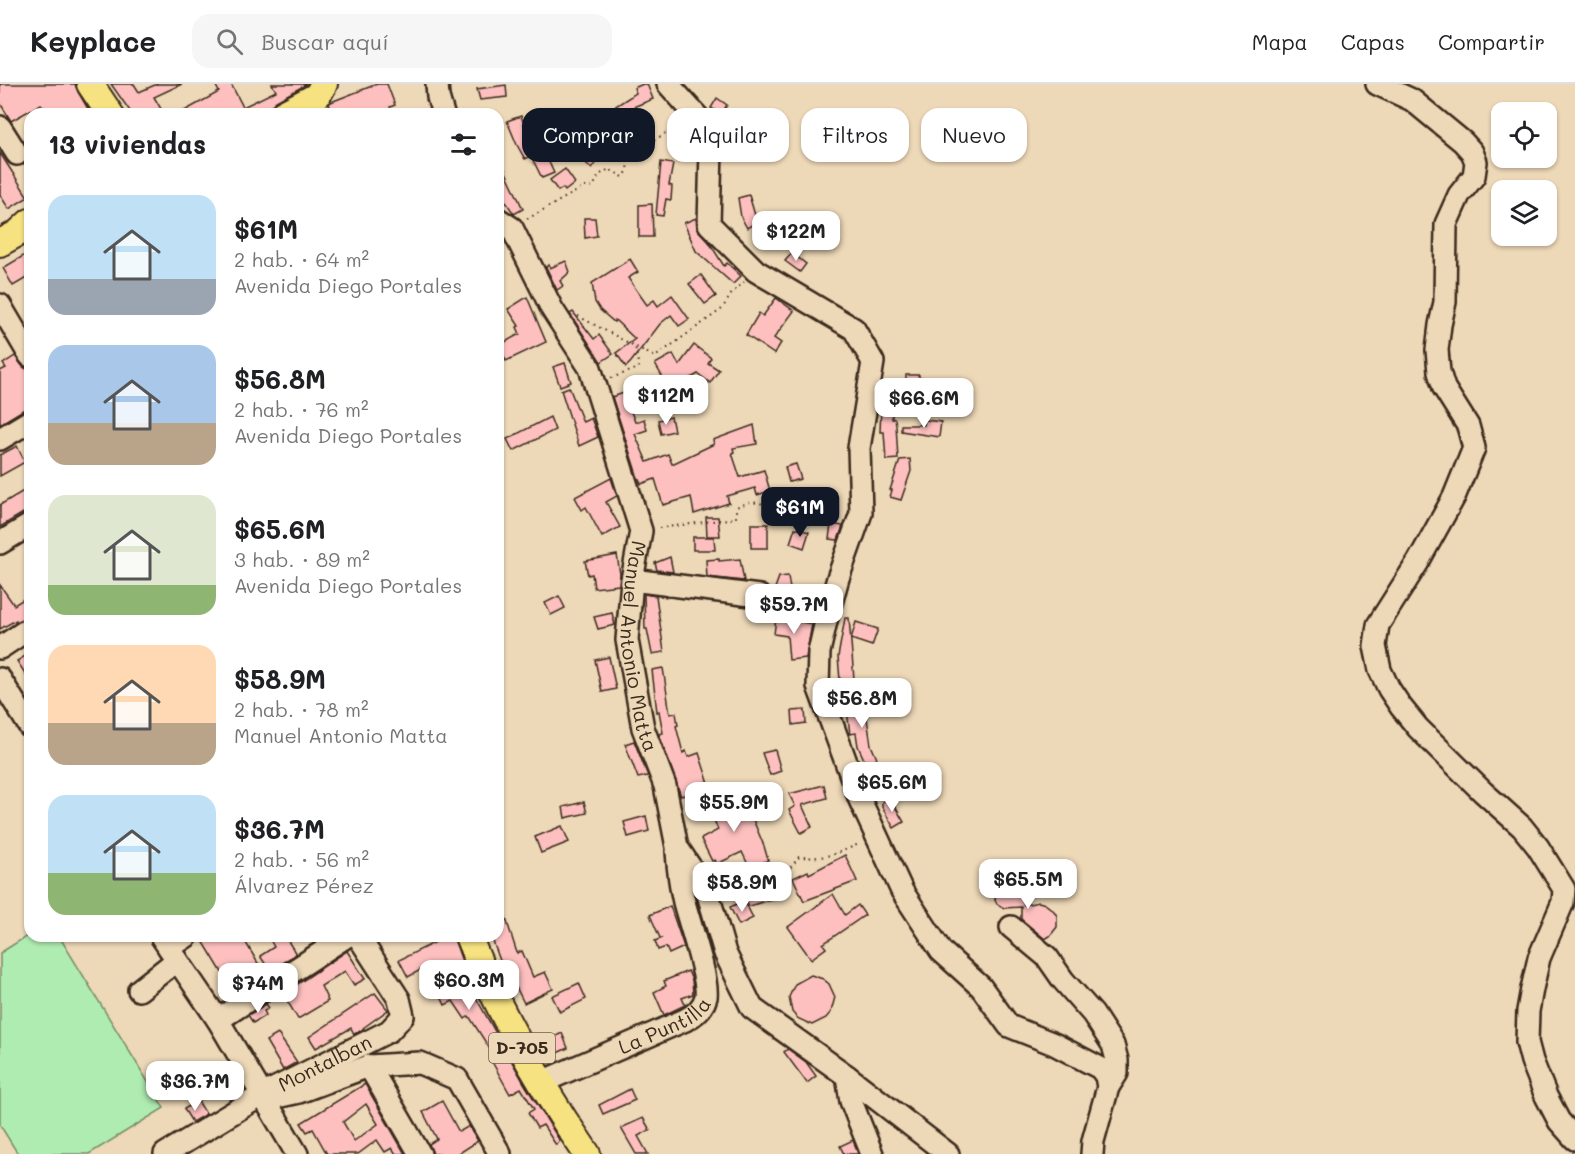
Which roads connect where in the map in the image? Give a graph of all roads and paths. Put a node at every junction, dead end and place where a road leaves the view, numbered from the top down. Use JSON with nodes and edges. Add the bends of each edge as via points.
{"nodes":[{"id":1,"x":90,"y":84,"type":"edge"},
{"id":2,"x":324,"y":84,"type":"edge"},
{"id":3,"x":437,"y":84,"type":"edge"},
{"id":4,"x":668,"y":84,"type":"edge"},
{"id":5,"x":1377,"y":84,"type":"edge"},
{"id":6,"x":105,"y":108,"type":"edge"},
{"id":7,"x":294,"y":108,"type":"edge"},
{"id":8,"x":441,"y":108,"type":"edge"},
{"id":9,"x":689,"y":108,"type":"edge"},
{"id":10,"x":0,"y":127,"type":"edge"},
{"id":11,"x":667,"y":132,"type":"edge"},
{"id":12,"x":17,"y":154,"type":"dead end"},
{"id":13,"x":711,"y":162,"type":"edge"},
{"id":14,"x":505,"y":223,"type":"edge"},
{"id":15,"x":24,"y":228,"type":"edge"},
{"id":16,"x":0,"y":243,"type":"edge"},
{"id":17,"x":756,"y":271,"type":"junction"},
{"id":18,"x":549,"y":302,"type":"junction"},
{"id":19,"x":0,"y":305,"type":"edge"},
{"id":20,"x":24,"y":346,"type":"edge"},
{"id":21,"x":635,"y":346,"type":"junction"},
{"id":22,"x":594,"y":384,"type":"junction"},
{"id":23,"x":24,"y":425,"type":"edge"},
{"id":24,"x":0,"y":439,"type":"edge"},
{"id":25,"x":861,"y":513,"type":"junction"},
{"id":26,"x":24,"y":529,"type":"edge"},
{"id":27,"x":641,"y":531,"type":"junction"},
{"id":28,"x":0,"y":543,"type":"edge"},
{"id":29,"x":632,"y":580,"type":"junction"},
{"id":30,"x":759,"y":596,"type":"dead end"},
{"id":31,"x":24,"y":632,"type":"edge"},
{"id":32,"x":0,"y":648,"type":"edge"},
{"id":33,"x":0,"y":678,"type":"edge"},
{"id":34,"x":24,"y":717,"type":"edge"},
{"id":35,"x":877,"y":836,"type":"junction"},
{"id":36,"x":677,"y":847,"type":"junction"},
{"id":37,"x":708,"y":894,"type":"junction"},
{"id":38,"x":1011,"y":927,"type":"dead end"},
{"id":39,"x":338,"y":942,"type":"edge"},
{"id":40,"x":362,"y":942,"type":"edge"},
{"id":41,"x":471,"y":942,"type":"edge"},
{"id":42,"x":169,"y":948,"type":"edge"},
{"id":43,"x":139,"y":990,"type":"dead end"},
{"id":44,"x":218,"y":1020,"type":"junction"},
{"id":45,"x":369,"y":1066,"type":"junction"},
{"id":46,"x":847,"y":1076,"type":"junction"},
{"id":47,"x":542,"y":1082,"type":"junction"},
{"id":48,"x":1108,"y":1087,"type":"junction"},
{"id":49,"x":262,"y":1095,"type":"junction"},
{"id":50,"x":1575,"y":1139,"type":"edge"},
{"id":51,"x":165,"y":1154,"type":"edge"},
{"id":52,"x":297,"y":1154,"type":"edge"},
{"id":53,"x":420,"y":1154,"type":"edge"},
{"id":54,"x":500,"y":1154,"type":"edge"},
{"id":55,"x":587,"y":1154,"type":"edge"},
{"id":56,"x":872,"y":1154,"type":"edge"},
{"id":57,"x":948,"y":1154,"type":"edge"},
{"id":58,"x":1092,"y":1154,"type":"edge"}],
"edges":[{"from":1,"to":6,"type":"main road"},
{"from":2,"to":7,"type":"main road","via":[[317,96]]},
{"from":3,"to":8,"type":"street"},
{"from":4,"to":9,"type":"street"},
{"from":5,"to":50,"type":"street","via":[[1412,100],[1463,142],[1476,162],[1474,176],[1459,195],[1446,224],[1445,302],[1437,350],[1444,388],[1468,426],[1474,448],[1454,498],[1378,625],[1375,646],[1380,670],[1401,707],[1522,827],[1564,889],[1563,902],[1539,958],[1528,1011],[1527,1042],[1546,1096],[1559,1121]]},
{"from":10,"to":12,"type":"street"},
{"from":11,"to":14,"type":"path","via":[[628,157],[623,177],[609,169],[593,187],[584,187]]},
{"from":13,"to":17,"type":"street","via":[[709,224]]},
{"from":14,"to":18,"type":"street","name":"Manuel Antonio Matta"},
{"from":15,"to":16,"type":"main road"},
{"from":17,"to":21,"type":"path","via":[[722,309],[655,357]]},
{"from":17,"to":25,"type":"street","via":[[854,329],[873,362],[859,448]]},
{"from":18,"to":21,"type":"path"},
{"from":18,"to":22,"type":"street","name":"Manuel Antonio Matta","via":[[590,368]]},
{"from":19,"to":20,"type":"street"},
{"from":21,"to":22,"type":"path","via":[[639,368]]},
{"from":22,"to":27,"type":"street","name":"Manuel Antonio Matta"},
{"from":23,"to":24,"type":"street"},
{"from":25,"to":27,"type":"path","via":[[843,519],[810,518],[799,509],[751,502],[736,507],[736,518]]},
{"from":25,"to":35,"type":"street","via":[[826,621],[819,652],[818,686]]},
{"from":26,"to":28,"type":"street"},
{"from":27,"to":29,"type":"street","name":"Manuel Antonio Matta"},
{"from":29,"to":30,"type":"street"},
{"from":29,"to":36,"type":"street","name":"Manuel Antonio Matta","via":[[627,639],[643,729],[665,786]]},
{"from":31,"to":32,"type":"street"},
{"from":33,"to":34,"type":"street"},
{"from":35,"to":37,"type":"path","via":[[831,856],[799,857],[782,878]]},
{"from":35,"to":48,"type":"street","via":[[902,891],[941,951],[981,987],[1009,1026],[1100,1068]]},
{"from":36,"to":37,"type":"street","name":"Manuel Antonio Matta"},
{"from":36,"to":47,"type":"street","name":"La Puntilla","via":[[683,900],[705,981],[703,1004],[693,1017]]},
{"from":37,"to":46,"type":"street","name":"Manuel Antonio Matta","via":[[725,953],[753,1008]]},
{"from":38,"to":48,"type":"street","via":[[1047,957],[1113,1045],[1117,1073]]},
{"from":39,"to":44,"type":"street"},
{"from":40,"to":49,"type":"street","name":"Montalban","via":[[399,999],[403,1016],[389,1030]]},
{"from":41,"to":47,"type":"main road","number":"D-705","via":[[504,1018]]},
{"from":42,"to":43,"type":"street"},
{"from":42,"to":44,"type":"street"},
{"from":44,"to":49,"type":"street"},
{"from":45,"to":49,"type":"street","via":[[290,1095]]},
{"from":45,"to":53,"type":"street"},
{"from":45,"to":54,"type":"street","via":[[420,1063],[457,1079]]},
{"from":46,"to":56,"type":"street","via":[[851,1101]]},
{"from":46,"to":57,"type":"street","name":"Manuel Antonio Matta"},
{"from":47,"to":55,"type":"main road","number":"D-705"},
{"from":48,"to":58,"type":"street"},
{"from":49,"to":51,"type":"street","name":"Montalban"},
{"from":49,"to":52,"type":"street"}]}
